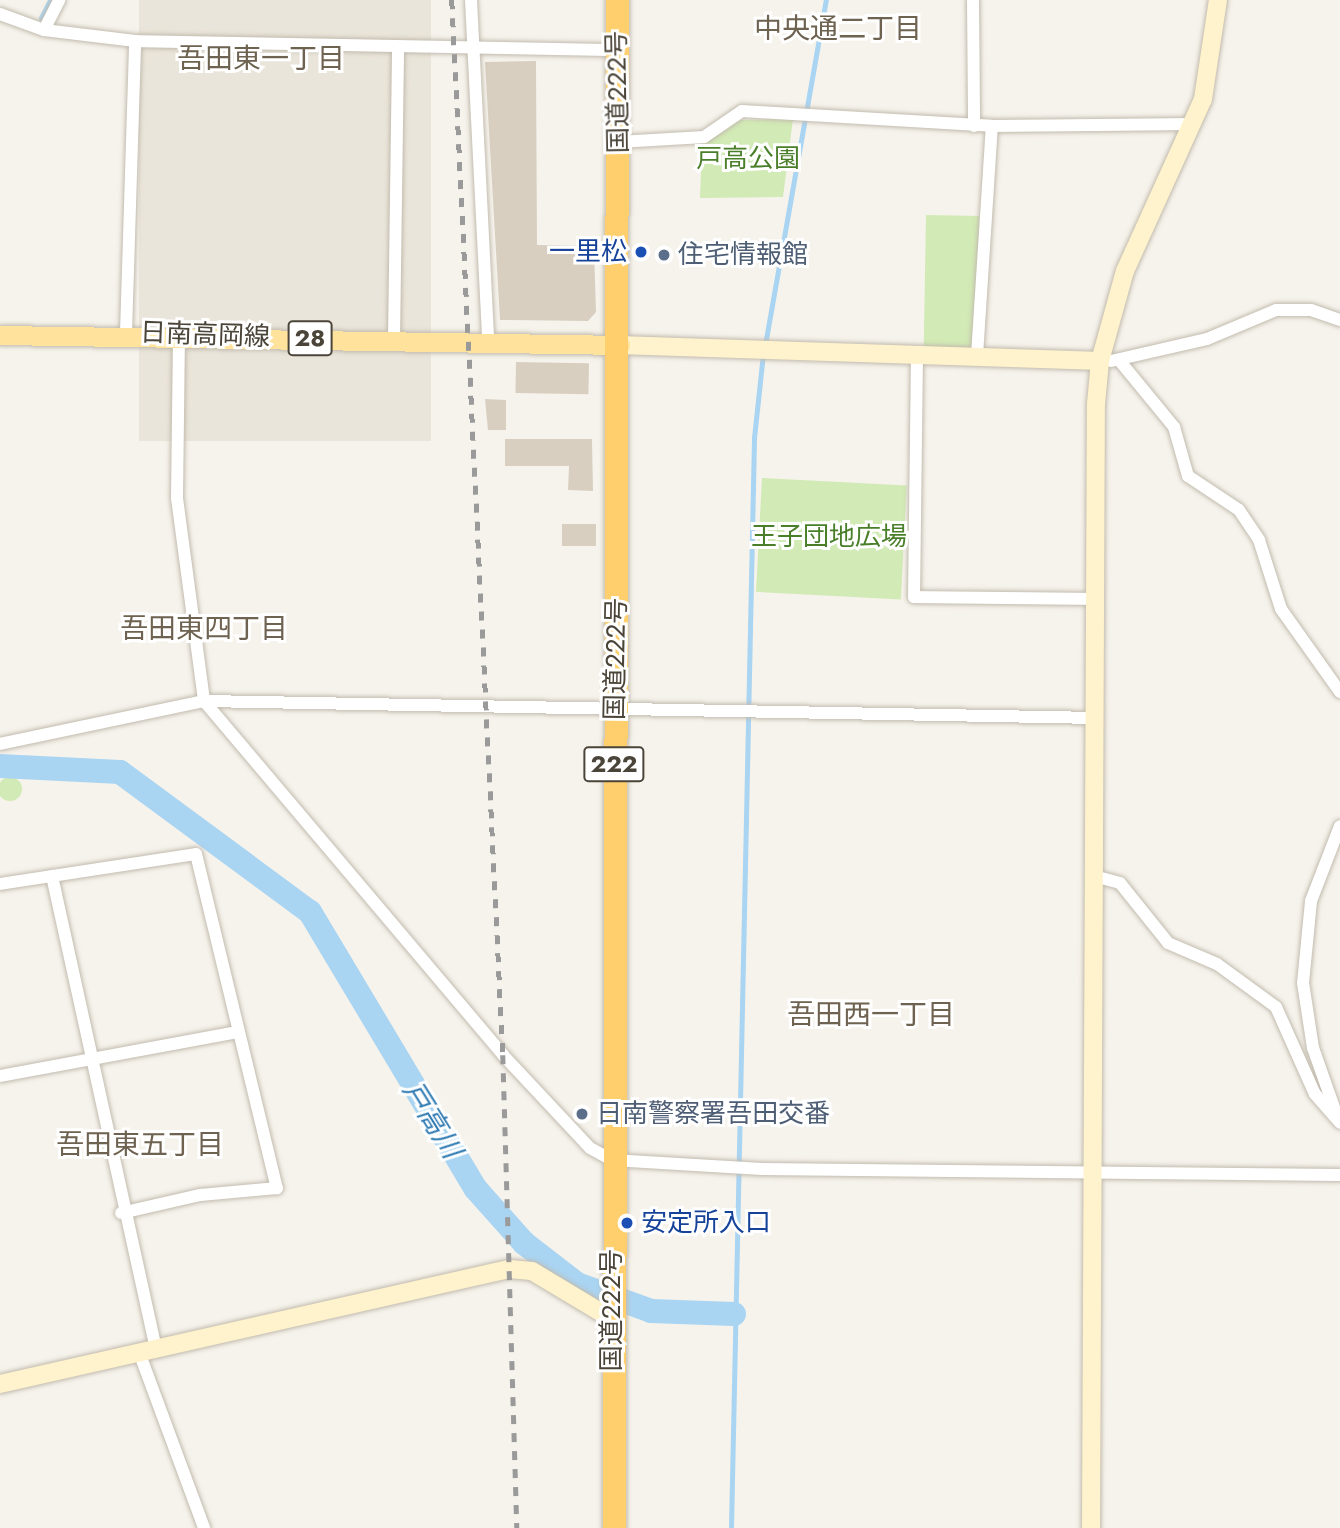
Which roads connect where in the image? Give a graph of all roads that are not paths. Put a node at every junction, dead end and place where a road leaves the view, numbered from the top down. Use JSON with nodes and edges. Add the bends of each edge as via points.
{"nodes":[{"id":1,"x":59,"y":0,"type":"edge"},
{"id":2,"x":471,"y":0,"type":"edge"},
{"id":3,"x":617,"y":0,"type":"edge"},
{"id":4,"x":973,"y":0,"type":"edge"},
{"id":5,"x":1218,"y":0,"type":"edge"},
{"id":6,"x":0,"y":14,"type":"edge"},
{"id":7,"x":44,"y":30,"type":"junction"},
{"id":8,"x":135,"y":41,"type":"junction"},
{"id":9,"x":398,"y":47,"type":"junction"},
{"id":10,"x":471,"y":47,"type":"junction"},
{"id":11,"x":616,"y":50,"type":"junction"},
{"id":12,"x":1192,"y":124,"type":"junction"},
{"id":13,"x":974,"y":125,"type":"junction"},
{"id":14,"x":992,"y":126,"type":"junction"},
{"id":15,"x":618,"y":142,"type":"junction"},
{"id":16,"x":1340,"y":320,"type":"edge"},
{"id":17,"x":125,"y":332,"type":"junction"},
{"id":18,"x":0,"y":335,"type":"edge"},
{"id":19,"x":179,"y":335,"type":"junction"},
{"id":20,"x":488,"y":339,"type":"junction"},
{"id":21,"x":394,"y":340,"type":"junction"},
{"id":22,"x":620,"y":345,"type":"junction"},
{"id":23,"x":917,"y":354,"type":"junction"},
{"id":24,"x":977,"y":356,"type":"junction"},
{"id":25,"x":1119,"y":360,"type":"junction"},
{"id":26,"x":1100,"y":361,"type":"junction"},
{"id":27,"x":1095,"y":599,"type":"junction"},
{"id":28,"x":1340,"y":692,"type":"edge"},
{"id":29,"x":204,"y":701,"type":"junction"},
{"id":30,"x":615,"y":712,"type":"junction"},
{"id":31,"x":1095,"y":718,"type":"junction"},
{"id":32,"x":0,"y":744,"type":"edge"},
{"id":33,"x":1340,"y":826,"type":"edge"},
{"id":34,"x":52,"y":876,"type":"junction"},
{"id":35,"x":1094,"y":876,"type":"junction"},
{"id":36,"x":0,"y":884,"type":"edge"},
{"id":37,"x":237,"y":1031,"type":"junction"},
{"id":38,"x":95,"y":1058,"type":"junction"},
{"id":39,"x":0,"y":1076,"type":"edge"},
{"id":40,"x":1340,"y":1123,"type":"edge"},
{"id":41,"x":612,"y":1160,"type":"junction"},
{"id":42,"x":1091,"y":1173,"type":"junction"},
{"id":43,"x":1340,"y":1175,"type":"edge"},
{"id":44,"x":121,"y":1213,"type":"junction"},
{"id":45,"x":612,"y":1319,"type":"junction"},
{"id":46,"x":147,"y":1350,"type":"junction"},
{"id":47,"x":0,"y":1384,"type":"edge"},
{"id":48,"x":204,"y":1528,"type":"edge"},
{"id":49,"x":614,"y":1528,"type":"edge"},
{"id":50,"x":1091,"y":1528,"type":"edge"}],
"edges":[{"from":1,"to":7,"type":"street"},
{"from":2,"to":10,"type":"street"},
{"from":3,"to":11,"type":"highway","name":"国道222号","number":"222"},
{"from":4,"to":13,"type":"street"},
{"from":5,"to":12,"type":"street","via":[[1212,70]]},
{"from":6,"to":7,"type":"street"},
{"from":7,"to":8,"type":"street"},
{"from":8,"to":9,"type":"street"},
{"from":8,"to":17,"type":"street"},
{"from":9,"to":10,"type":"street"},
{"from":9,"to":21,"type":"street"},
{"from":10,"to":11,"type":"street"},
{"from":10,"to":20,"type":"street"},
{"from":11,"to":15,"type":"highway","name":"国道222号","number":"222"},
{"from":12,"to":14,"type":"street"},
{"from":12,"to":26,"type":"street","via":[[1125,271]]},
{"from":13,"to":14,"type":"street"},
{"from":13,"to":15,"type":"street","via":[[741,111],[704,137]]},
{"from":14,"to":24,"type":"street"},
{"from":15,"to":22,"type":"highway","name":"国道222号","number":"222"},
{"from":16,"to":25,"type":"street","via":[[1311,310],[1276,310],[1207,339],[1144,349]]},
{"from":17,"to":18,"type":"main road","name":"日南高岡線","number":"28"},
{"from":17,"to":19,"type":"main road","name":"日南高岡線","number":"28"},
{"from":19,"to":21,"type":"main road","name":"日南高岡線","number":"28"},
{"from":19,"to":29,"type":"street","via":[[177,498]]},
{"from":20,"to":21,"type":"main road","name":"日南高岡線","number":"28"},
{"from":20,"to":22,"type":"main road","name":"日南高岡線","number":"28"},
{"from":22,"to":23,"type":"street"},
{"from":22,"to":30,"type":"highway","name":"国道222号","number":"222"},
{"from":23,"to":24,"type":"street"},
{"from":23,"to":27,"type":"street","via":[[914,597]]},
{"from":24,"to":26,"type":"street"},
{"from":25,"to":26,"type":"street"},
{"from":25,"to":28,"type":"street","via":[[1174,427],[1188,477],[1239,510],[1252,530],[1281,609]]},
{"from":26,"to":27,"type":"street"},
{"from":27,"to":31,"type":"street"},
{"from":29,"to":30,"type":"street"},
{"from":29,"to":32,"type":"street"},
{"from":29,"to":41,"type":"street","via":[[503,1055],[590,1148]]},
{"from":30,"to":31,"type":"street","via":[[687,708]]},
{"from":30,"to":41,"type":"highway","name":"国道222号","number":"222"},
{"from":31,"to":35,"type":"street"},
{"from":33,"to":40,"type":"street","via":[[1311,901],[1303,983],[1313,1048]]},
{"from":34,"to":36,"type":"street"},
{"from":34,"to":37,"type":"street","via":[[196,854]]},
{"from":34,"to":38,"type":"street"},
{"from":35,"to":40,"type":"street","via":[[1120,883],[1168,943],[1217,964],[1276,1007],[1315,1094]]},
{"from":35,"to":42,"type":"street"},
{"from":37,"to":38,"type":"street"},
{"from":37,"to":44,"type":"street","via":[[277,1188],[200,1195]]},
{"from":38,"to":39,"type":"street"},
{"from":38,"to":44,"type":"street","via":[[117,1159]]},
{"from":41,"to":42,"type":"street"},
{"from":41,"to":45,"type":"highway","name":"国道222号","number":"222"},
{"from":42,"to":43,"type":"street"},
{"from":42,"to":50,"type":"street"},
{"from":44,"to":46,"type":"street"},
{"from":45,"to":46,"type":"street","via":[[532,1271],[509,1269]]},
{"from":45,"to":49,"type":"highway","name":"国道222号","number":"222"},
{"from":46,"to":47,"type":"street"},
{"from":46,"to":48,"type":"street"}]}
